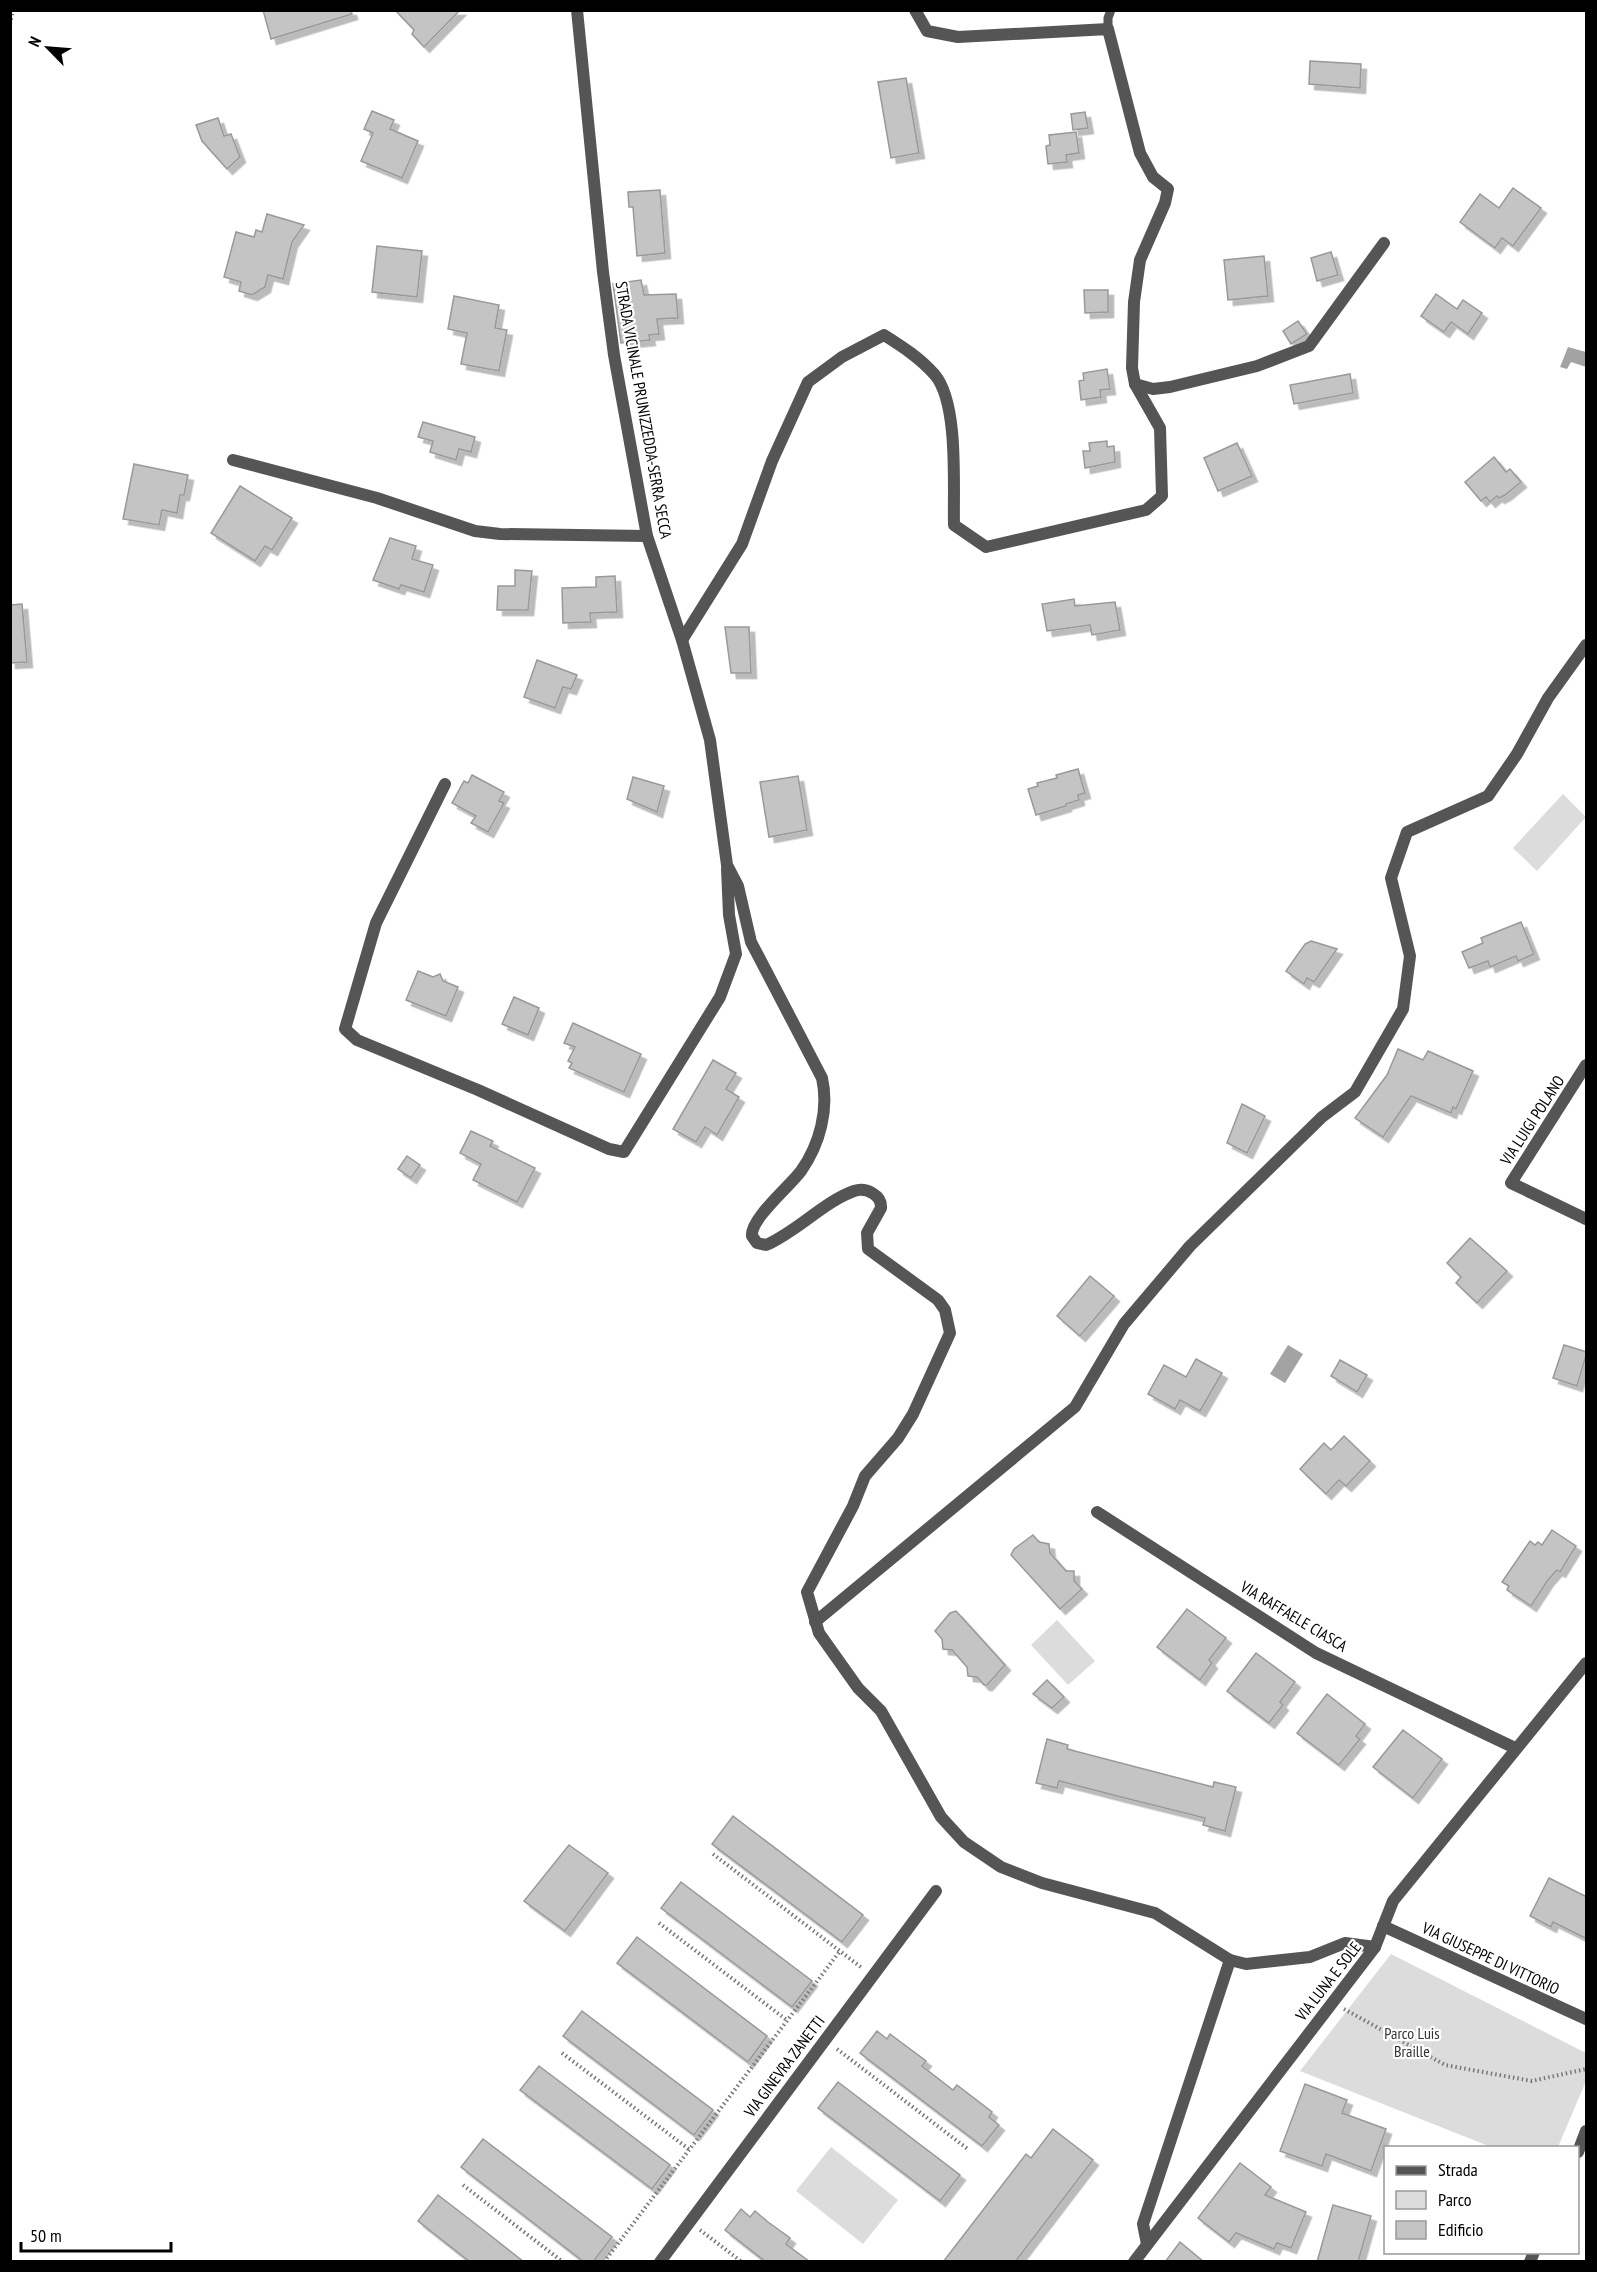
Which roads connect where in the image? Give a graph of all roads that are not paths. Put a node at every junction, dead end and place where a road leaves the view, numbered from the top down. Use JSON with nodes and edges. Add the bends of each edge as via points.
{"nodes":[{"id":1,"x":578,"y":10,"type":"edge"},
{"id":2,"x":915,"y":10,"type":"edge"},
{"id":3,"x":1111,"y":10,"type":"edge"},
{"id":4,"x":1108,"y":30,"type":"junction"},
{"id":5,"x":1384,"y":243,"type":"dead end"},
{"id":6,"x":1135,"y":384,"type":"junction"},
{"id":7,"x":233,"y":460,"type":"dead end"},
{"id":8,"x":647,"y":536,"type":"junction"},
{"id":9,"x":682,"y":640,"type":"junction"},
{"id":10,"x":1587,"y":645,"type":"edge"},
{"id":11,"x":445,"y":784,"type":"dead end"},
{"id":12,"x":727,"y":865,"type":"junction"},
{"id":13,"x":1587,"y":1065,"type":"edge"},
{"id":14,"x":1587,"y":1219,"type":"edge"},
{"id":15,"x":1097,"y":1512,"type":"dead end"},
{"id":16,"x":815,"y":1622,"type":"junction"},
{"id":17,"x":1587,"y":1663,"type":"edge"},
{"id":18,"x":1515,"y":1748,"type":"junction"},
{"id":19,"x":936,"y":1892,"type":"dead end"},
{"id":20,"x":1383,"y":1926,"type":"junction"},
{"id":21,"x":1375,"y":1947,"type":"junction"},
{"id":22,"x":1230,"y":1960,"type":"junction"},
{"id":23,"x":1587,"y":2019,"type":"edge"},
{"id":24,"x":1587,"y":2131,"type":"edge"},
{"id":25,"x":1579,"y":2150,"type":"edge"},
{"id":26,"x":1147,"y":2244,"type":"junction"},
{"id":27,"x":660,"y":2262,"type":"edge"},
{"id":28,"x":1134,"y":2262,"type":"edge"}],
"edges":[{"from":1,"to":8,"type":"street","name":"STRADA VICINALE PRUNIZZEDDA-SERRA SECCA","via":[[603,272]]},
{"from":2,"to":4,"type":"street","via":[[927,31],[958,37]]},
{"from":3,"to":4,"type":"lane"},
{"from":4,"to":6,"type":"street","via":[[1140,153],[1153,177],[1168,189],[1166,203],[1140,260],[1132,357]]},
{"from":5,"to":6,"type":"street","via":[[1310,346],[1257,366],[1170,387],[1153,389]]},
{"from":6,"to":9,"type":"street","via":[[1160,428],[1162,496],[1146,510],[986,547],[954,525],[951,415],[937,377],[914,354],[884,335],[842,357],[808,382],[772,461],[742,544]]},
{"from":7,"to":8,"type":"street","via":[[377,498],[475,531]]},
{"from":8,"to":9,"type":"street","name":"STRADA VICINALE PRUNIZZEDDA-SERRA SECCA"},
{"from":9,"to":12,"type":"street","name":"STRADA VICINALE PRUNIZZEDDA-SERRA SECCA","via":[[710,740]]},
{"from":10,"to":16,"type":"street","via":[[1548,698],[1488,796],[1407,832],[1391,878],[1410,956],[1403,1009],[1355,1092],[1322,1117],[1190,1246],[1124,1324],[1075,1407]]},
{"from":11,"to":12,"type":"street","via":[[376,923],[345,1029],[357,1040],[609,1149],[624,1152],[720,997],[736,954],[729,915]]},
{"from":12,"to":16,"type":"street","name":"STRADA VICINALE PRUNIZZEDDA-SERRA SECCA","via":[[738,886],[751,942],[822,1078],[826,1096],[822,1124],[802,1170],[754,1224],[752,1236],[766,1245],[853,1191],[873,1193],[881,1208],[867,1233],[868,1249],[938,1300],[949,1321],[946,1344],[913,1414],[865,1476],[853,1506],[814,1574],[807,1592]]},
{"from":13,"to":14,"type":"street","name":"VIA LUIGI POLANO","via":[[1511,1183]]},
{"from":15,"to":18,"type":"street","name":"VIA RAFFAELE CIASCA","via":[[1316,1653]]},
{"from":16,"to":22,"type":"street","name":"STRADA VICINALE PRUNIZZEDDA-SERRA SECCA","via":[[858,1688],[881,1711],[941,1817],[964,1842],[1001,1867],[1042,1883],[1155,1913]]},
{"from":17,"to":18,"type":"street","name":"VIA LUNA E SOLE"},
{"from":18,"to":20,"type":"street","name":"VIA LUNA E SOLE","via":[[1392,1901]]},
{"from":19,"to":27,"type":"street","name":"VIA GINEVRA ZANETTI"},
{"from":20,"to":21,"type":"street","name":"VIA LUNA E SOLE"},
{"from":20,"to":23,"type":"street","name":"VIA GIUSEPPE DI VITTORIO"},
{"from":21,"to":22,"type":"street","name":"STRADA VICINALE PRUNIZZEDDA-SERRA SECCA","via":[[1345,1943],[1310,1956],[1246,1964]]},
{"from":21,"to":26,"type":"street","name":"VIA LUNA E SOLE"},
{"from":22,"to":26,"type":"street","via":[[1143,2224]]},
{"from":24,"to":25,"type":"street"},
{"from":26,"to":28,"type":"street","name":"VIA LUNA E SOLE"}]}
